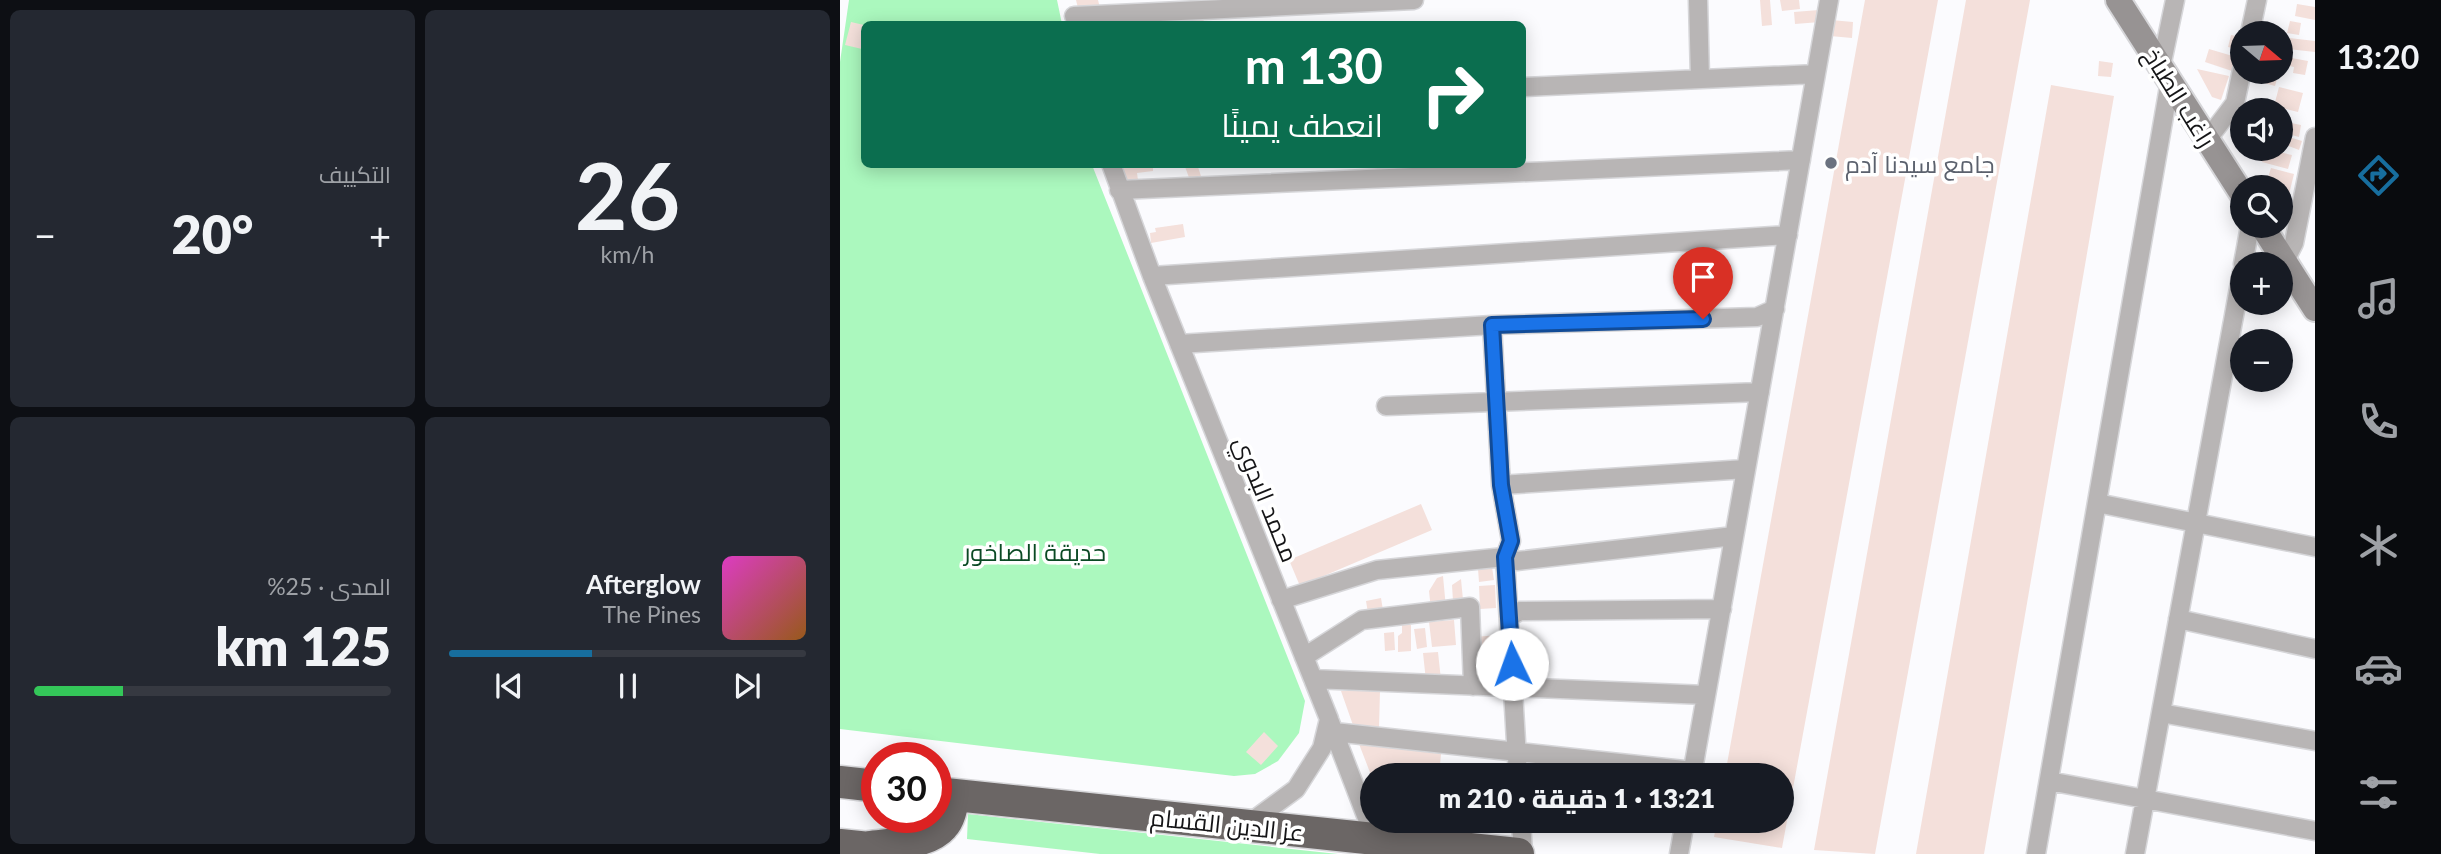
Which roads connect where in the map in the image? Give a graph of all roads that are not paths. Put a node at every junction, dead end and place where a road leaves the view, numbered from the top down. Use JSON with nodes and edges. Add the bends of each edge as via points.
{"nodes":[{"id":1,"x":1414,"y":0,"type":"edge"},
{"id":2,"x":1698,"y":0,"type":"edge"},
{"id":3,"x":1829,"y":0,"type":"edge"},
{"id":4,"x":2118,"y":0,"type":"edge"},
{"id":5,"x":2175,"y":0,"type":"edge"},
{"id":6,"x":2257,"y":0,"type":"edge"},
{"id":7,"x":1302,"y":3,"type":"edge"},
{"id":8,"x":1073,"y":13,"type":"edge"},
{"id":9,"x":2253,"y":21,"type":"edge"},
{"id":10,"x":1816,"y":74,"type":"junction"},
{"id":11,"x":2165,"y":74,"type":"junction"},
{"id":12,"x":1700,"y":78,"type":"junction"},
{"id":13,"x":2239,"y":84,"type":"edge"},
{"id":14,"x":1526,"y":87,"type":"edge"},
{"id":15,"x":2315,"y":137,"type":"edge"},
{"id":16,"x":2207,"y":140,"type":"junction"},
{"id":17,"x":1801,"y":160,"type":"junction"},
{"id":18,"x":1112,"y":168,"type":"edge"},
{"id":19,"x":2230,"y":175,"type":"edge"},
{"id":20,"x":1119,"y":190,"type":"junction"},
{"id":21,"x":1788,"y":235,"type":"junction"},
{"id":22,"x":2290,"y":252,"type":"edge"},
{"id":23,"x":2293,"y":274,"type":"edge"},
{"id":24,"x":1152,"y":275,"type":"junction"},
{"id":25,"x":1775,"y":309,"type":"junction"},
{"id":26,"x":2315,"y":309,"type":"edge"},
{"id":27,"x":2234,"y":315,"type":"edge"},
{"id":28,"x":1492,"y":325,"type":"junction"},
{"id":29,"x":1179,"y":344,"type":"junction"},
{"id":30,"x":1760,"y":392,"type":"junction"},
{"id":31,"x":1496,"y":402,"type":"junction"},
{"id":32,"x":1386,"y":406,"type":"dead end"},
{"id":33,"x":1746,"y":469,"type":"junction"},
{"id":34,"x":1501,"y":485,"type":"junction"},
{"id":35,"x":2097,"y":503,"type":"junction"},
{"id":36,"x":2196,"y":521,"type":"junction"},
{"id":37,"x":1734,"y":536,"type":"junction"},
{"id":38,"x":2315,"y":547,"type":"edge"},
{"id":39,"x":1505,"y":557,"type":"junction"},
{"id":40,"x":1282,"y":600,"type":"junction"},
{"id":41,"x":1722,"y":609,"type":"junction"},
{"id":42,"x":1509,"y":617,"type":"junction"},
{"id":43,"x":2178,"y":619,"type":"junction"},
{"id":44,"x":2315,"y":649,"type":"edge"},
{"id":45,"x":1304,"y":657,"type":"junction"},
{"id":46,"x":1313,"y":679,"type":"junction"},
{"id":47,"x":1473,"y":686,"type":"junction"},
{"id":48,"x":1513,"y":687,"type":"junction"},
{"id":49,"x":1706,"y":695,"type":"junction"},
{"id":50,"x":2161,"y":713,"type":"junction"},
{"id":51,"x":1331,"y":726,"type":"junction"},
{"id":52,"x":2315,"y":741,"type":"edge"},
{"id":53,"x":1517,"y":752,"type":"junction"},
{"id":54,"x":1517,"y":763,"type":"edge"},
{"id":55,"x":1609,"y":763,"type":"edge"},
{"id":56,"x":1695,"y":763,"type":"edge"},
{"id":57,"x":2049,"y":781,"type":"junction"},
{"id":58,"x":840,"y":782,"type":"edge"},
{"id":59,"x":861,"y":784,"type":"edge"},
{"id":60,"x":952,"y":795,"type":"edge"},
{"id":61,"x":2145,"y":799,"type":"junction"},
{"id":62,"x":1246,"y":826,"type":"junction"},
{"id":63,"x":2315,"y":831,"type":"edge"},
{"id":64,"x":931,"y":833,"type":"edge"},
{"id":65,"x":1522,"y":833,"type":"edge"},
{"id":66,"x":1683,"y":833,"type":"edge"},
{"id":67,"x":1375,"y":839,"type":"junction"},
{"id":68,"x":872,"y":849,"type":"edge"},
{"id":69,"x":921,"y":854,"type":"edge"},
{"id":70,"x":1518,"y":854,"type":"edge"},
{"id":71,"x":1523,"y":854,"type":"edge"},
{"id":72,"x":1679,"y":854,"type":"edge"},
{"id":73,"x":2036,"y":854,"type":"edge"},
{"id":74,"x":2135,"y":854,"type":"edge"}],
"edges":[{"from":1,"to":7,"type":"street"},
{"from":2,"to":12,"type":"street"},
{"from":3,"to":10,"type":"street"},
{"from":4,"to":11,"type":"main road","name":"راغب الطباخ"},
{"from":5,"to":11,"type":"street"},
{"from":6,"to":9,"type":"street"},
{"from":7,"to":8,"type":"street"},
{"from":10,"to":12,"type":"street"},
{"from":10,"to":17,"type":"street"},
{"from":11,"to":16,"type":"main road","name":"راغب الطباخ"},
{"from":11,"to":35,"type":"street"},
{"from":12,"to":14,"type":"street"},
{"from":13,"to":16,"type":"street","via":[[2235,103]]},
{"from":15,"to":22,"type":"street"},
{"from":16,"to":19,"type":"main road","name":"راغب الطباخ"},
{"from":17,"to":20,"type":"street"},
{"from":17,"to":21,"type":"street"},
{"from":18,"to":20,"type":"street","name":"محمد البدوي"},
{"from":20,"to":24,"type":"street","name":"محمد البدوي"},
{"from":21,"to":24,"type":"street"},
{"from":21,"to":25,"type":"street"},
{"from":23,"to":26,"type":"main road"},
{"from":24,"to":29,"type":"street","name":"محمد البدوي"},
{"from":25,"to":28,"type":"street","via":[[1756,317]]},
{"from":25,"to":30,"type":"street"},
{"from":27,"to":36,"type":"street"},
{"from":28,"to":29,"type":"street"},
{"from":28,"to":31,"type":"street"},
{"from":29,"to":40,"type":"street","name":"محمد البدوي"},
{"from":30,"to":31,"type":"street"},
{"from":30,"to":33,"type":"street"},
{"from":31,"to":32,"type":"street"},
{"from":31,"to":34,"type":"street"},
{"from":33,"to":34,"type":"street"},
{"from":33,"to":37,"type":"street"},
{"from":34,"to":39,"type":"street","via":[[1511,541]]},
{"from":35,"to":36,"type":"street"},
{"from":35,"to":57,"type":"street"},
{"from":36,"to":38,"type":"street"},
{"from":36,"to":43,"type":"street"},
{"from":37,"to":39,"type":"street","via":[[1517,561]]},
{"from":37,"to":41,"type":"street"},
{"from":39,"to":40,"type":"street","via":[[1377,570]]},
{"from":39,"to":42,"type":"street"},
{"from":40,"to":45,"type":"street","name":"محمد البدوي"},
{"from":41,"to":42,"type":"street","via":[[1520,611]]},
{"from":41,"to":49,"type":"street"},
{"from":42,"to":48,"type":"street"},
{"from":43,"to":44,"type":"street"},
{"from":43,"to":50,"type":"street"},
{"from":45,"to":46,"type":"street","name":"محمد البدوي"},
{"from":45,"to":47,"type":"street","via":[[1362,620],[1470,607]]},
{"from":46,"to":47,"type":"street"},
{"from":46,"to":51,"type":"street","name":"محمد البدوي"},
{"from":47,"to":48,"type":"street"},
{"from":48,"to":49,"type":"street"},
{"from":48,"to":53,"type":"street"},
{"from":49,"to":56,"type":"street"},
{"from":50,"to":52,"type":"street"},
{"from":50,"to":61,"type":"street"},
{"from":51,"to":53,"type":"street"},
{"from":51,"to":62,"type":"street","via":[[1296,789]]},
{"from":51,"to":67,"type":"street","name":"محمد البدوي"},
{"from":53,"to":54,"type":"street"},
{"from":53,"to":55,"type":"street"},
{"from":57,"to":61,"type":"street"},
{"from":57,"to":73,"type":"street"},
{"from":58,"to":59,"type":"highway"},
{"from":60,"to":62,"type":"highway","name":"عز الدين القسام"},
{"from":61,"to":63,"type":"street"},
{"from":61,"to":74,"type":"street"},
{"from":62,"to":67,"type":"highway","name":"عز الدين القسام"},
{"from":64,"to":68,"type":"highway"},
{"from":65,"to":71,"type":"street"},
{"from":66,"to":72,"type":"street"},
{"from":67,"to":70,"type":"highway","name":"عز الدين القسام"},
{"from":68,"to":69,"type":"highway"}]}
